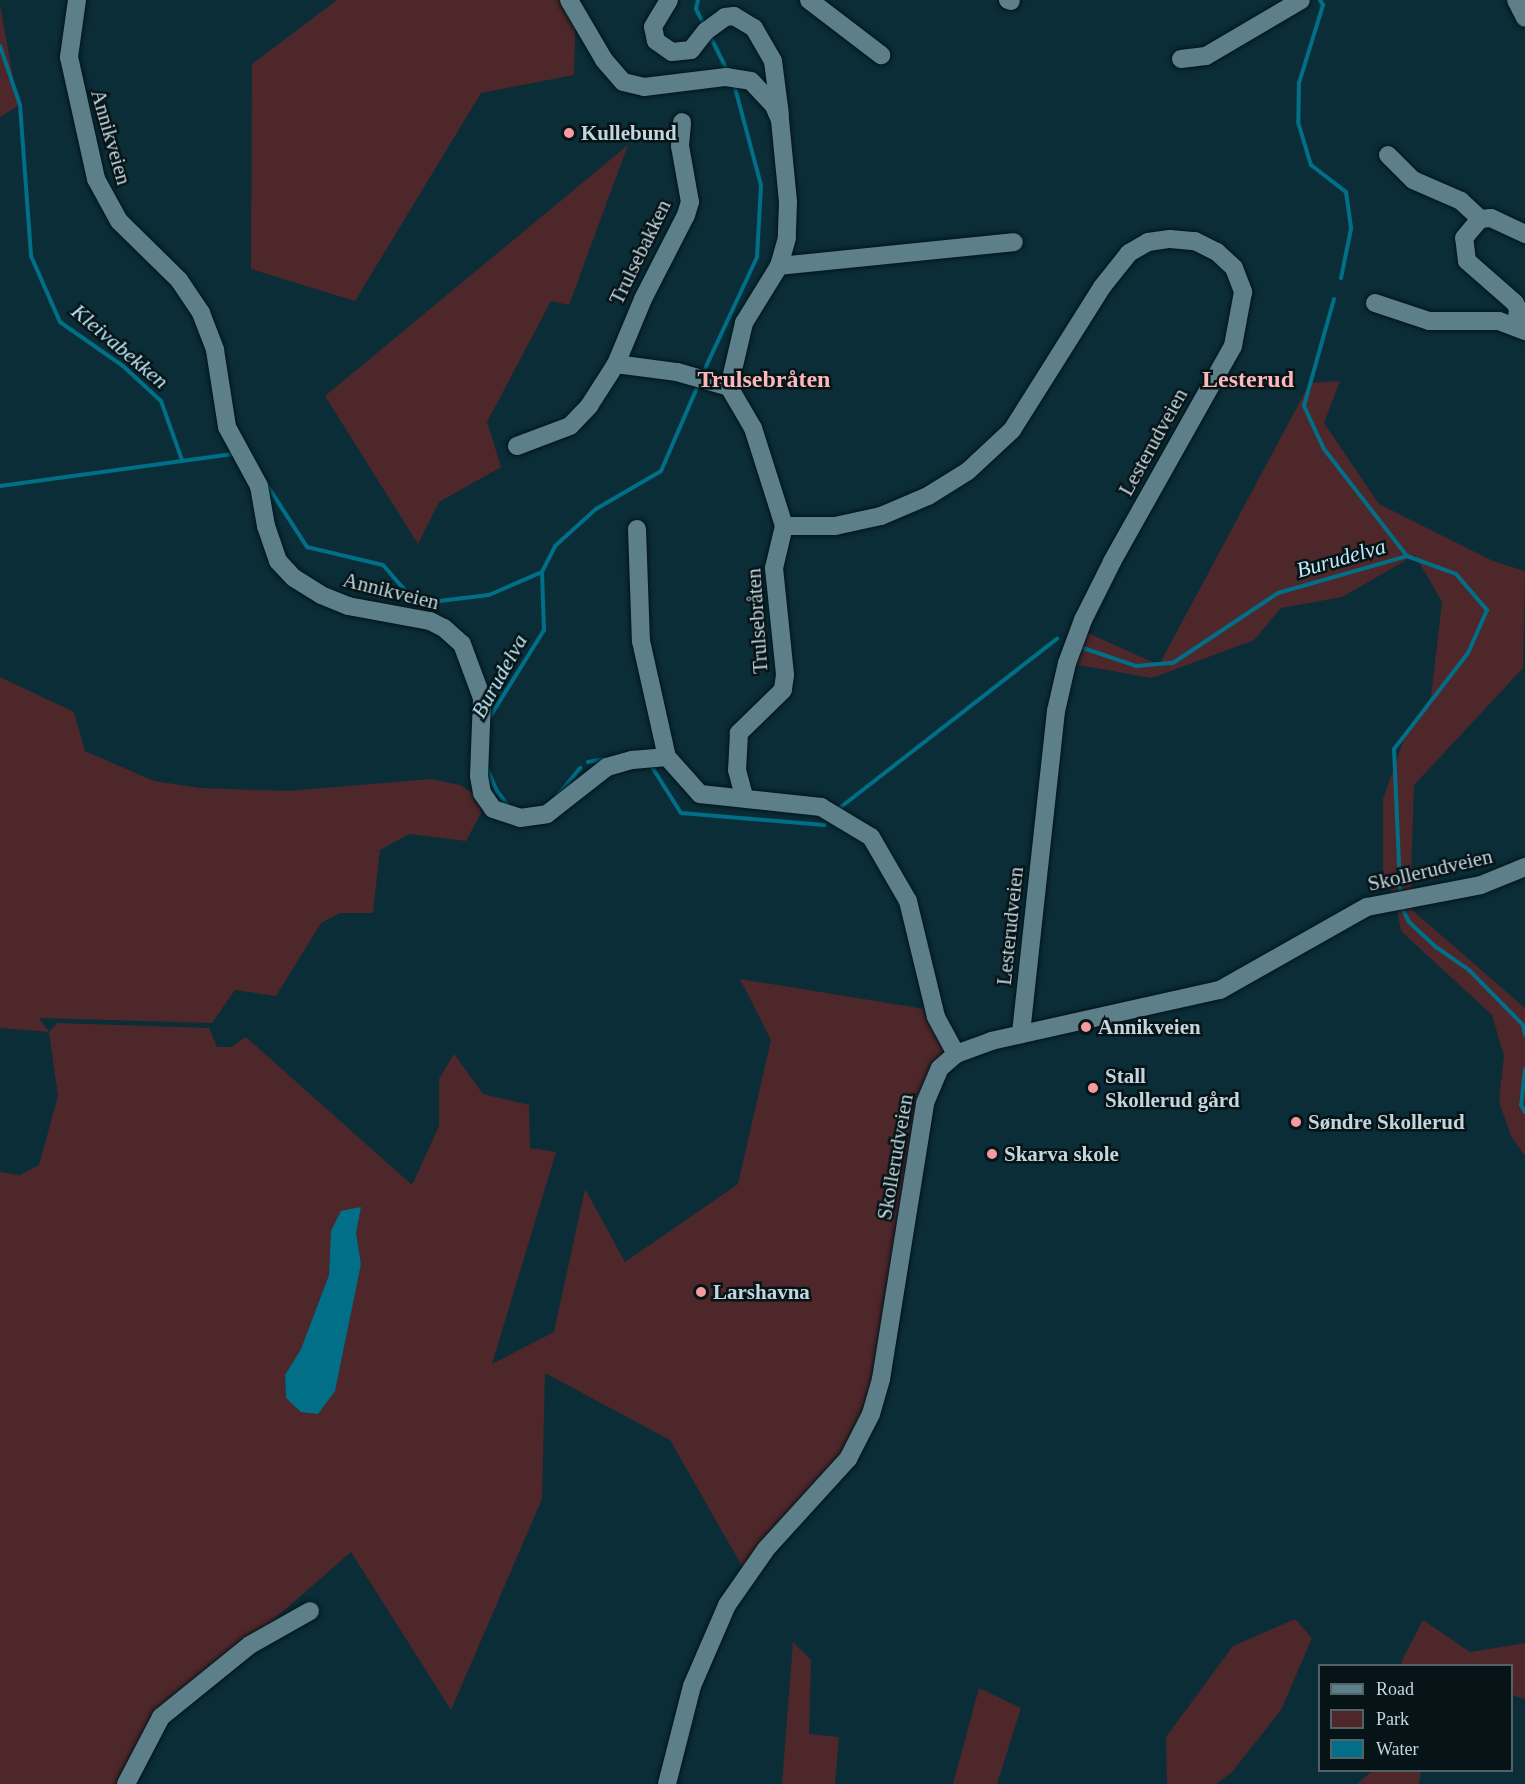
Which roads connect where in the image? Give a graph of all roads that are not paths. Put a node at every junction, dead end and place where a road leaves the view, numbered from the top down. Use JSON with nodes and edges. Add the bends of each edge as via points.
{"nodes":[{"id":1,"x":77,"y":0,"type":"edge"},
{"id":2,"x":569,"y":0,"type":"edge"},
{"id":3,"x":669,"y":0,"type":"edge"},
{"id":4,"x":809,"y":0,"type":"edge"},
{"id":5,"x":1301,"y":0,"type":"edge"},
{"id":6,"x":881,"y":55,"type":"dead end"},
{"id":7,"x":1181,"y":59,"type":"dead end"},
{"id":8,"x":780,"y":120,"type":"junction"},
{"id":9,"x":682,"y":122,"type":"dead end"},
{"id":10,"x":1388,"y":155,"type":"dead end"},
{"id":11,"x":1480,"y":219,"type":"junction"},
{"id":12,"x":1525,"y":234,"type":"edge"},
{"id":13,"x":1014,"y":242,"type":"dead end"},
{"id":14,"x":779,"y":266,"type":"junction"},
{"id":15,"x":1375,"y":303,"type":"dead end"},
{"id":16,"x":1521,"y":328,"type":"edge"},
{"id":17,"x":616,"y":364,"type":"junction"},
{"id":18,"x":729,"y":387,"type":"junction"},
{"id":19,"x":517,"y":446,"type":"dead end"},
{"id":20,"x":784,"y":526,"type":"junction"},
{"id":21,"x":637,"y":529,"type":"dead end"},
{"id":22,"x":656,"y":758,"type":"junction"},
{"id":23,"x":744,"y":797,"type":"junction"},
{"id":24,"x":1525,"y":867,"type":"edge"},
{"id":25,"x":1021,"y":1034,"type":"junction"},
{"id":26,"x":956,"y":1054,"type":"junction"},
{"id":27,"x":310,"y":1611,"type":"dead end"},
{"id":28,"x":126,"y":1784,"type":"edge"},
{"id":29,"x":667,"y":1784,"type":"edge"}],
"edges":[{"from":1,"to":22,"type":"street","name":"Annikveien","via":[[69,57],[96,178],[119,221],[179,280],[201,313],[215,350],[227,427],[259,486],[270,542],[278,561],[294,578],[348,606],[430,621],[462,644],[482,698],[479,776],[482,793],[493,809],[520,818],[548,814],[607,767]]},
{"from":2,"to":8,"type":"street","via":[[604,60],[623,82],[644,87],[726,77],[752,81],[770,99]]},
{"from":3,"to":8,"type":"street","via":[[653,27],[656,41],[672,52],[691,50],[706,31],[725,17],[745,20],[754,28],[773,61]]},
{"from":4,"to":6,"type":"street"},
{"from":5,"to":7,"type":"street","via":[[1206,56]]},
{"from":8,"to":14,"type":"street","via":[[788,202],[787,238]]},
{"from":9,"to":17,"type":"street","name":"Trulsebakken","via":[[680,146],[690,202]]},
{"from":10,"to":11,"type":"street","via":[[1413,180],[1461,201]]},
{"from":11,"to":12,"type":"street","via":[[1504,222]]},
{"from":11,"to":16,"type":"street","via":[[1469,228],[1463,249],[1467,261],[1515,303]]},
{"from":13,"to":14,"type":"street"},
{"from":14,"to":18,"type":"street","via":[[744,323]]},
{"from":15,"to":16,"type":"street","via":[[1429,321],[1499,321]]},
{"from":17,"to":18,"type":"street","via":[[677,372]]},
{"from":17,"to":19,"type":"street","name":"Trulsebakken","via":[[589,406],[570,426]]},
{"from":18,"to":20,"type":"street","via":[[753,428]]},
{"from":20,"to":23,"type":"street","name":"Trulsebråten","via":[[774,568],[785,675],[783,690],[739,733],[737,770]]},
{"from":20,"to":25,"type":"street","name":"Lesterudveien","via":[[835,526],[881,516],[968,471],[1012,430],[1102,286],[1129,253],[1159,241],[1195,241],[1217,252],[1234,268],[1243,292],[1233,346],[1112,562],[1067,663],[1056,711]]},
{"from":21,"to":22,"type":"street","via":[[641,642]]},
{"from":22,"to":23,"type":"street","via":[[700,794]]},
{"from":23,"to":26,"type":"street","via":[[841,816],[878,846],[908,901],[936,1017]]},
{"from":24,"to":25,"type":"street","name":"Skollerudveien","via":[[1481,885],[1367,907],[1220,990]]},
{"from":25,"to":26,"type":"street","name":"Skollerudveien"},
{"from":26,"to":29,"type":"street","name":"Skollerudveien","via":[[940,1068],[925,1103],[881,1379],[871,1414],[848,1459],[766,1550],[727,1605],[692,1686]]},
{"from":27,"to":28,"type":"street","via":[[250,1645],[161,1717]]}]}
